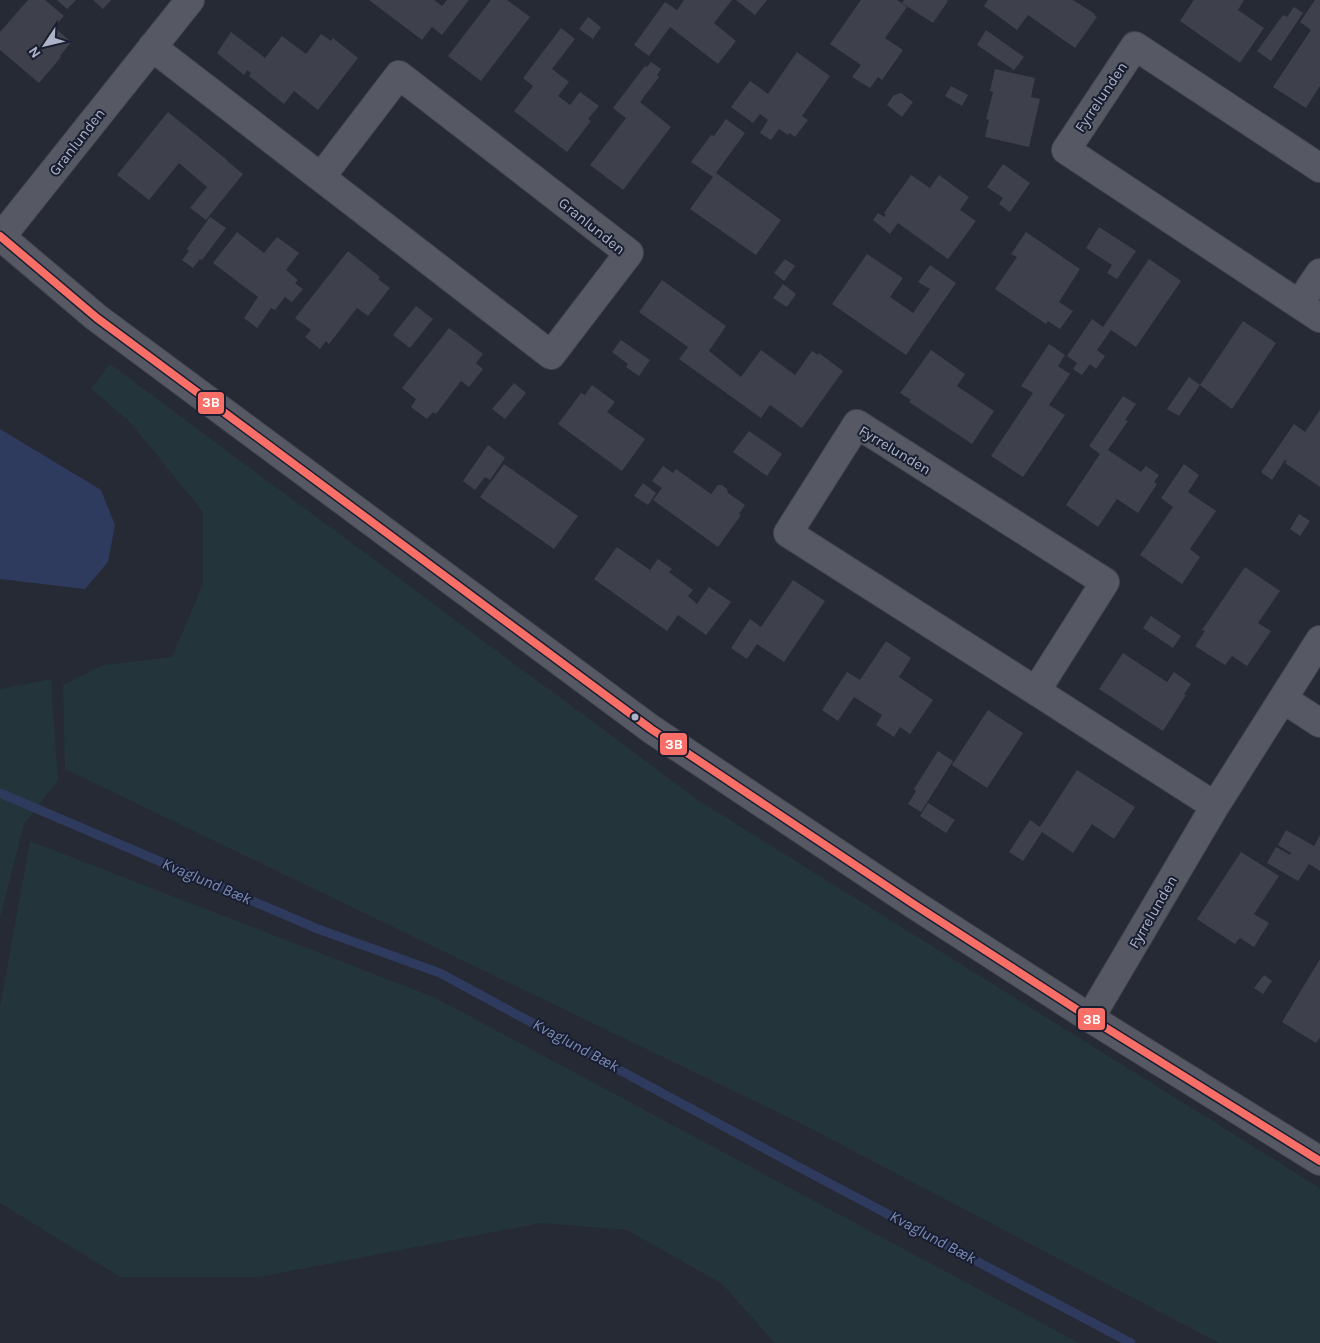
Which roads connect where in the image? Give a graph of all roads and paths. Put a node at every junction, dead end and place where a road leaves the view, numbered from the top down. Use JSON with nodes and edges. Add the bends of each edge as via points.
{"nodes":[{"id":1,"x":190,"y":0,"type":"edge"},
{"id":2,"x":152,"y":47,"type":"junction"},
{"id":3,"x":1320,"y":168,"type":"edge"},
{"id":4,"x":321,"y":177,"type":"junction"},
{"id":5,"x":0,"y":237,"type":"edge"},
{"id":6,"x":1320,"y":273,"type":"edge"},
{"id":7,"x":1310,"y":311,"type":"edge"},
{"id":8,"x":1320,"y":640,"type":"edge"},
{"id":9,"x":1036,"y":691,"type":"junction"},
{"id":10,"x":1283,"y":699,"type":"junction"},
{"id":11,"x":1320,"y":723,"type":"edge"},
{"id":12,"x":1215,"y":806,"type":"junction"},
{"id":13,"x":1090,"y":1018,"type":"junction"},
{"id":14,"x":1320,"y":1161,"type":"edge"}],
"edges":[{"from":1,"to":2,"type":"street","name":"Granlunden"},
{"from":2,"to":4,"type":"street","name":"Granlunden"},
{"from":2,"to":5,"type":"street","name":"Granlunden"},
{"from":3,"to":7,"type":"street","name":"Fyrrelunden","via":[[1135,46],[1066,150]]},
{"from":4,"to":4,"type":"street","name":"Granlunden","via":[[551,354],[629,253],[399,75]]},
{"from":5,"to":13,"type":"street","via":[[97,318],[651,729]]},
{"from":6,"to":7,"type":"street","name":"Fyrrelunden"},
{"from":8,"to":10,"type":"street","name":"Fyrrelunden"},
{"from":9,"to":9,"type":"street","name":"Fyrrelunden","via":[[788,533],[857,424],[1105,582]]},
{"from":9,"to":12,"type":"street","name":"Fyrrelunden"},
{"from":10,"to":11,"type":"street"},
{"from":10,"to":12,"type":"street","name":"Fyrrelunden"},
{"from":12,"to":13,"type":"street","name":"Fyrrelunden"},
{"from":13,"to":14,"type":"street"}]}
